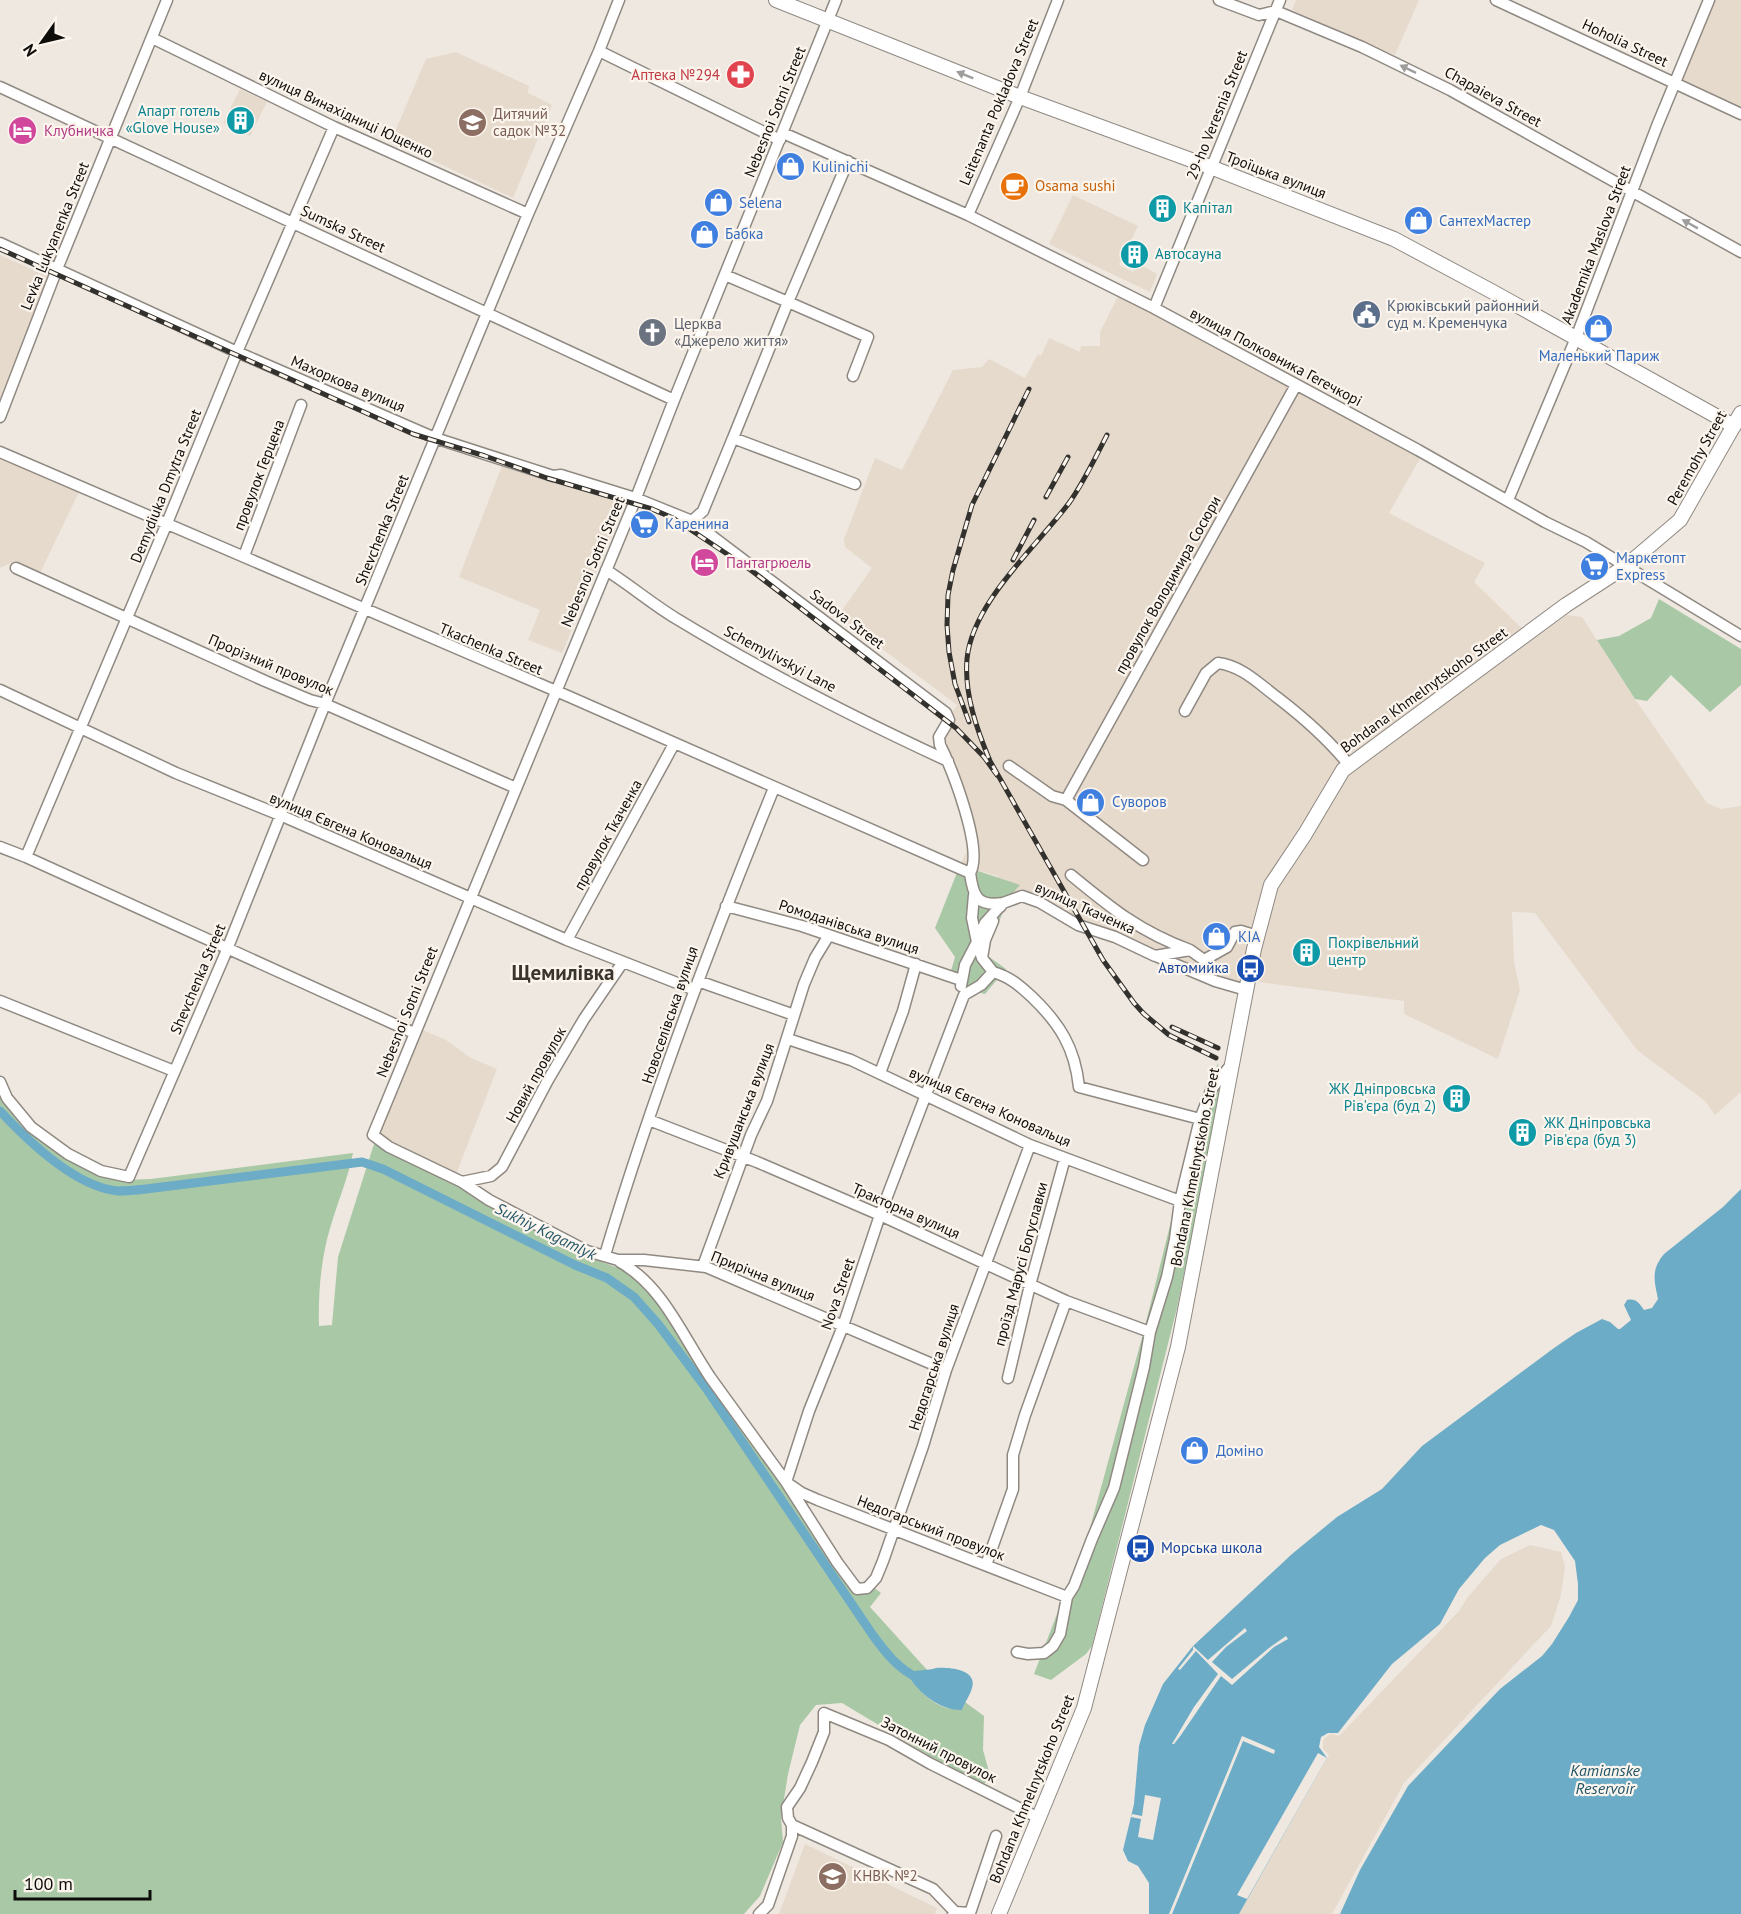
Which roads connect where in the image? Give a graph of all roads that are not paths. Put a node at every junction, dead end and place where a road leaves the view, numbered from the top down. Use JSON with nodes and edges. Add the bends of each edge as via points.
{"nodes":[{"id":1,"x":167,"y":0,"type":"edge"},
{"id":2,"x":619,"y":0,"type":"edge"},
{"id":3,"x":776,"y":0,"type":"edge"},
{"id":4,"x":836,"y":0,"type":"edge"},
{"id":5,"x":1058,"y":0,"type":"edge"},
{"id":6,"x":1219,"y":0,"type":"edge"},
{"id":7,"x":1496,"y":0,"type":"edge"},
{"id":8,"x":1709,"y":0,"type":"edge"},
{"id":9,"x":1278,"y":5,"type":"edge"},
{"id":10,"x":828,"y":20,"type":"junction"},
{"id":11,"x":152,"y":38,"type":"junction"},
{"id":12,"x":599,"y":51,"type":"junction"},
{"id":13,"x":1675,"y":83,"type":"junction"},
{"id":14,"x":0,"y":87,"type":"edge"},
{"id":15,"x":1020,"y":97,"type":"junction"},
{"id":16,"x":1741,"y":114,"type":"edge"},
{"id":17,"x":334,"y":127,"type":"junction"},
{"id":18,"x":781,"y":137,"type":"junction"},
{"id":19,"x":111,"y":138,"type":"junction"},
{"id":20,"x":848,"y":161,"type":"junction"},
{"id":21,"x":1213,"y":168,"type":"junction"},
{"id":22,"x":1632,"y":193,"type":"junction"},
{"id":23,"x":528,"y":214,"type":"junction"},
{"id":24,"x":968,"y":215,"type":"junction"},
{"id":25,"x":292,"y":222,"type":"junction"},
{"id":26,"x":0,"y":243,"type":"edge"},
{"id":27,"x":1741,"y":252,"type":"edge"},
{"id":28,"x":57,"y":269,"type":"junction"},
{"id":29,"x":725,"y":275,"type":"junction"},
{"id":30,"x":788,"y":302,"type":"junction"},
{"id":31,"x":1154,"y":308,"type":"junction"},
{"id":32,"x":487,"y":312,"type":"junction"},
{"id":33,"x":1576,"y":338,"type":"junction"},
{"id":34,"x":237,"y":352,"type":"junction"},
{"id":35,"x":854,"y":376,"type":"dead end"},
{"id":36,"x":1296,"y":385,"type":"junction"},
{"id":37,"x":674,"y":400,"type":"junction"},
{"id":38,"x":301,"y":405,"type":"dead end"},
{"id":39,"x":1741,"y":413,"type":"edge"},
{"id":40,"x":0,"y":417,"type":"edge"},
{"id":41,"x":1738,"y":428,"type":"edge"},
{"id":42,"x":435,"y":438,"type":"junction"},
{"id":43,"x":733,"y":438,"type":"junction"},
{"id":44,"x":0,"y":452,"type":"edge"},
{"id":45,"x":855,"y":483,"type":"dead end"},
{"id":46,"x":635,"y":498,"type":"junction"},
{"id":47,"x":1508,"y":500,"type":"junction"},
{"id":48,"x":692,"y":521,"type":"junction"},
{"id":49,"x":167,"y":524,"type":"junction"},
{"id":50,"x":244,"y":556,"type":"junction"},
{"id":51,"x":1626,"y":566,"type":"junction"},
{"id":52,"x":16,"y":568,"type":"dead end"},
{"id":53,"x":606,"y":570,"type":"junction"},
{"id":54,"x":365,"y":611,"type":"junction"},
{"id":55,"x":127,"y":619,"type":"junction"},
{"id":56,"x":1741,"y":636,"type":"edge"},
{"id":57,"x":0,"y":690,"type":"edge"},
{"id":58,"x":555,"y":693,"type":"junction"},
{"id":59,"x":326,"y":704,"type":"junction"},
{"id":60,"x":1185,"y":711,"type":"dead end"},
{"id":61,"x":80,"y":728,"type":"junction"},
{"id":62,"x":674,"y":744,"type":"junction"},
{"id":63,"x":948,"y":761,"type":"junction"},
{"id":64,"x":1349,"y":765,"type":"junction"},
{"id":65,"x":1009,"y":766,"type":"dead end"},
{"id":66,"x":516,"y":788,"type":"junction"},
{"id":67,"x":774,"y":788,"type":"junction"},
{"id":68,"x":1066,"y":800,"type":"junction"},
{"id":69,"x":280,"y":815,"type":"junction"},
{"id":70,"x":0,"y":848,"type":"edge"},
{"id":71,"x":26,"y":857,"type":"junction"},
{"id":72,"x":1143,"y":860,"type":"dead end"},
{"id":73,"x":970,"y":873,"type":"junction"},
{"id":74,"x":1071,"y":875,"type":"dead end"},
{"id":75,"x":974,"y":895,"type":"junction"},
{"id":76,"x":470,"y":898,"type":"junction"},
{"id":77,"x":1003,"y":903,"type":"junction"},
{"id":78,"x":726,"y":906,"type":"junction"},
{"id":79,"x":829,"y":934,"type":"junction"},
{"id":80,"x":1257,"y":936,"type":"junction"},
{"id":81,"x":567,"y":940,"type":"junction"},
{"id":82,"x":977,"y":942,"type":"junction"},
{"id":83,"x":228,"y":949,"type":"junction"},
{"id":84,"x":1190,"y":950,"type":"junction"},
{"id":85,"x":1155,"y":956,"type":"junction"},
{"id":86,"x":982,"y":958,"type":"junction"},
{"id":87,"x":1204,"y":960,"type":"junction"},
{"id":88,"x":623,"y":962,"type":"junction"},
{"id":89,"x":916,"y":964,"type":"junction"},
{"id":90,"x":1187,"y":969,"type":"junction"},
{"id":91,"x":993,"y":972,"type":"junction"},
{"id":92,"x":961,"y":980,"type":"junction"},
{"id":93,"x":696,"y":986,"type":"junction"},
{"id":94,"x":1246,"y":990,"type":"junction"},
{"id":95,"x":964,"y":995,"type":"junction"},
{"id":96,"x":0,"y":1001,"type":"edge"},
{"id":97,"x":794,"y":1015,"type":"junction"},
{"id":98,"x":414,"y":1033,"type":"junction"},
{"id":99,"x":788,"y":1039,"type":"junction"},
{"id":100,"x":1232,"y":1064,"type":"junction"},
{"id":101,"x":174,"y":1071,"type":"junction"},
{"id":102,"x":880,"y":1073,"type":"junction"},
{"id":103,"x":0,"y":1082,"type":"edge"},
{"id":104,"x":926,"y":1094,"type":"junction"},
{"id":105,"x":1200,"y":1119,"type":"junction"},
{"id":106,"x":649,"y":1120,"type":"junction"},
{"id":107,"x":373,"y":1135,"type":"joint"},
{"id":108,"x":1030,"y":1144,"type":"junction"},
{"id":109,"x":744,"y":1157,"type":"junction"},
{"id":110,"x":1065,"y":1158,"type":"junction"},
{"id":111,"x":462,"y":1182,"type":"junction"},
{"id":112,"x":1180,"y":1201,"type":"junction"},
{"id":113,"x":880,"y":1215,"type":"junction"},
{"id":114,"x":605,"y":1256,"type":"junction"},
{"id":115,"x":618,"y":1260,"type":"junction"},
{"id":116,"x":985,"y":1263,"type":"junction"},
{"id":117,"x":703,"y":1266,"type":"junction"},
{"id":118,"x":1030,"y":1285,"type":"junction"},
{"id":119,"x":1066,"y":1301,"type":"junction"},
{"id":120,"x":843,"y":1326,"type":"junction"},
{"id":121,"x":1150,"y":1332,"type":"junction"},
{"id":122,"x":946,"y":1370,"type":"junction"},
{"id":123,"x":1008,"y":1378,"type":"dead end"},
{"id":124,"x":786,"y":1482,"type":"junction"},
{"id":125,"x":893,"y":1528,"type":"junction"},
{"id":126,"x":986,"y":1565,"type":"junction"},
{"id":127,"x":1067,"y":1597,"type":"junction"},
{"id":128,"x":1017,"y":1652,"type":"dead end"},
{"id":129,"x":1039,"y":1818,"type":"junction"},
{"id":130,"x":792,"y":1825,"type":"junction"},
{"id":131,"x":996,"y":1836,"type":"dead end"},
{"id":132,"x":954,"y":1913,"type":"edge"},
{"id":133,"x":971,"y":1913,"type":"edge"},
{"id":134,"x":759,"y":1914,"type":"edge"},
{"id":135,"x":999,"y":1914,"type":"edge"}],
"edges":[{"from":1,"to":11,"type":"street","name":"Levka Lukyanenka Street"},
{"from":2,"to":12,"type":"street","name":"Shevchenka Street"},
{"from":3,"to":10,"type":"main road","name":"Троїцька вулиця"},
{"from":4,"to":10,"type":"street","name":"Nebesnoi Sotni Street"},
{"from":5,"to":15,"type":"street","name":"Leitenanta Pokladova Street"},
{"from":6,"to":9,"type":"street","name":"Chapaieva Street","via":[[1259,15]]},
{"from":7,"to":13,"type":"street","name":"Hoholia Street"},
{"from":8,"to":13,"type":"street","name":"Akademika Maslova Street"},
{"from":9,"to":21,"type":"street","name":"29-ho Veresnia Street"},
{"from":22,"to":9,"type":"street","name":"Chapaieva Street","one_way":true,"via":[[1450,90]]},
{"from":15,"to":10,"type":"main road","name":"Троїцька вулиця","one_way":true},
{"from":10,"to":18,"type":"street","name":"Nebesnoi Sotni Street"},
{"from":11,"to":17,"type":"street","name":"вулиця Винахідниці Ющенко"},
{"from":11,"to":19,"type":"street","name":"Levka Lukyanenka Street"},
{"from":12,"to":18,"type":"street","name":"вулиця Полковника Гегечкорі"},
{"from":12,"to":23,"type":"street","name":"Shevchenka Street"},
{"from":13,"to":16,"type":"street","name":"Hoholia Street"},
{"from":13,"to":22,"type":"street","name":"Akademika Maslova Street"},
{"from":14,"to":19,"type":"street","name":"Sumska Street"},
{"from":15,"to":21,"type":"main road","name":"Троїцька вулиця"},
{"from":15,"to":24,"type":"street","name":"Leitenanta Pokladova Street"},
{"from":17,"to":23,"type":"street","name":"вулиця Винахідниці Ющенко"},
{"from":17,"to":25,"type":"street","name":"Demydiuka Dmytra Street"},
{"from":18,"to":20,"type":"street","name":"вулиця Полковника Гегечкорі"},
{"from":18,"to":29,"type":"street","name":"Nebesnoi Sotni Street"},
{"from":19,"to":25,"type":"street","name":"Sumska Street"},
{"from":19,"to":28,"type":"street","name":"Levka Lukyanenka Street"},
{"from":20,"to":24,"type":"street","name":"вулиця Полковника Гегечкорі"},
{"from":20,"to":30,"type":"street"},
{"from":21,"to":31,"type":"street","name":"29-ho Veresnia Street"},
{"from":21,"to":33,"type":"main road","name":"Троїцька вулиця","via":[[1394,239]]},
{"from":27,"to":22,"type":"street","name":"Chapaieva Street","one_way":true},
{"from":22,"to":33,"type":"street","name":"Akademika Maslova Street"},
{"from":23,"to":32,"type":"street","name":"Shevchenka Street"},
{"from":24,"to":31,"type":"street","name":"вулиця Полковника Гегечкорі"},
{"from":25,"to":32,"type":"street","name":"Sumska Street"},
{"from":25,"to":34,"type":"street","name":"Demydiuka Dmytra Street"},
{"from":26,"to":28,"type":"street","name":"Махоркова вулиця"},
{"from":28,"to":34,"type":"street","name":"Махоркова вулиця"},
{"from":28,"to":40,"type":"street","name":"Levka Lukyanenka Street"},
{"from":29,"to":30,"type":"street"},
{"from":29,"to":37,"type":"street","name":"Nebesnoi Sotni Street"},
{"from":30,"to":35,"type":"street","via":[[868,337]]},
{"from":30,"to":43,"type":"street"},
{"from":31,"to":36,"type":"street","name":"вулиця Полковника Гегечкорі"},
{"from":32,"to":37,"type":"street","name":"Sumska Street"},
{"from":32,"to":42,"type":"street","name":"Shevchenka Street"},
{"from":33,"to":41,"type":"main road","name":"Троїцька вулиця"},
{"from":33,"to":47,"type":"street","name":"Akademika Maslova Street"},
{"from":34,"to":42,"type":"street","name":"Махоркова вулиця"},
{"from":34,"to":49,"type":"street","name":"Demydiuka Dmytra Street"},
{"from":36,"to":47,"type":"street","name":"вулиця Полковника Гегечкорі"},
{"from":36,"to":68,"type":"street","name":"провулок Володимира Сосюри"},
{"from":37,"to":46,"type":"street","name":"Nebesnoi Sotni Street"},
{"from":38,"to":50,"type":"street","name":"провулок Герцена"},
{"from":39,"to":41,"type":"main road","name":"Peremohy Street"},
{"from":41,"to":51,"type":"main road","name":"Peremohy Street","via":[[1680,520]]},
{"from":42,"to":46,"type":"street","name":"Махоркова вулиця"},
{"from":42,"to":54,"type":"street","name":"Shevchenka Street"},
{"from":43,"to":45,"type":"street"},
{"from":43,"to":48,"type":"street","via":[[704,511]]},
{"from":44,"to":49,"type":"street","name":"Tkachenka Street"},
{"from":46,"to":48,"type":"street","name":"Sadova Street"},
{"from":46,"to":53,"type":"street","name":"Nebesnoi Sotni Street"},
{"from":47,"to":51,"type":"street","name":"вулиця Полковника Гегечкорі"},
{"from":48,"to":63,"type":"street","name":"Sadova Street","via":[[946,713],[949,720],[939,737]]},
{"from":49,"to":50,"type":"street","name":"Tkachenka Street"},
{"from":49,"to":55,"type":"street","name":"Demydiuka Dmytra Street"},
{"from":50,"to":54,"type":"street","name":"Tkachenka Street"},
{"from":51,"to":56,"type":"street","name":"вулиця Полковника Гегечкорі"},
{"from":51,"to":64,"type":"main road","name":"Bohdana Khmelnytskoho Street","via":[[1566,605]]},
{"from":52,"to":55,"type":"street","name":"Прорізний провулок"},
{"from":53,"to":58,"type":"street","name":"Nebesnoi Sotni Street"},
{"from":53,"to":63,"type":"street","name":"Schemylivskyi Lane","via":[[708,638]]},
{"from":54,"to":58,"type":"street","name":"Tkachenka Street"},
{"from":54,"to":59,"type":"street","name":"Shevchenka Street"},
{"from":55,"to":59,"type":"street","name":"Прорізний провулок"},
{"from":55,"to":61,"type":"street","name":"Demydiuka Dmytra Street"},
{"from":57,"to":61,"type":"street","name":"вулиця Євгена Коновальця"},
{"from":58,"to":62,"type":"street","name":"Tkachenka Street"},
{"from":58,"to":66,"type":"street","name":"Nebesnoi Sotni Street"},
{"from":59,"to":66,"type":"street","name":"Прорізний провулок"},
{"from":59,"to":69,"type":"street","name":"Shevchenka Street"},
{"from":60,"to":64,"type":"street","via":[[1206,673],[1218,663],[1230,664],[1305,719]]},
{"from":61,"to":69,"type":"street","name":"вулиця Євгена Коновальця"},
{"from":61,"to":71,"type":"street","name":"Demydiuka Dmytra Street"},
{"from":62,"to":67,"type":"street","name":"Tkachenka Street"},
{"from":62,"to":81,"type":"street","name":"провулок Ткаченка"},
{"from":63,"to":73,"type":"street","via":[[969,828],[974,867]]},
{"from":64,"to":80,"type":"main road","name":"Bohdana Khmelnytskoho Street","via":[[1271,885]]},
{"from":65,"to":68,"type":"street","via":[[1052,796]]},
{"from":66,"to":76,"type":"street","name":"Nebesnoi Sotni Street"},
{"from":67,"to":73,"type":"street","name":"Tkachenka Street"},
{"from":67,"to":78,"type":"street","name":"Новоселівська вулиця"},
{"from":68,"to":72,"type":"street"},
{"from":69,"to":76,"type":"street","name":"вулиця Євгена Коновальця"},
{"from":69,"to":83,"type":"street","name":"Shevchenka Street"},
{"from":70,"to":71,"type":"street"},
{"from":71,"to":83,"type":"street"},
{"from":73,"to":75,"type":"street"},
{"from":74,"to":84,"type":"street","via":[[1143,930]]},
{"from":75,"to":77,"type":"street","via":[[986,903]]},
{"from":75,"to":82,"type":"street","via":[[972,918]]},
{"from":76,"to":81,"type":"street","name":"вулиця Євгена Коновальця"},
{"from":76,"to":98,"type":"street","name":"Nebesnoi Sotni Street"},
{"from":77,"to":82,"type":"street","via":[[985,923]]},
{"from":77,"to":85,"type":"street","name":"вулиця Ткаченка","via":[[1023,896],[1078,925]]},
{"from":77,"to":86,"type":"street","via":[[988,931]]},
{"from":78,"to":79,"type":"street","name":"Ромоданівська вулиця"},
{"from":78,"to":93,"type":"street","name":"Новоселівська вулиця"},
{"from":79,"to":89,"type":"street","name":"Ромоданівська вулиця"},
{"from":79,"to":97,"type":"street","name":"Кривушанська вулиця","via":[[815,958]]},
{"from":80,"to":87,"type":"street","via":[[1235,932],[1227,946]]},
{"from":80,"to":94,"type":"main road","name":"Bohdana Khmelnytskoho Street"},
{"from":81,"to":88,"type":"street","name":"вулиця Євгена Коновальця"},
{"from":82,"to":86,"type":"street"},
{"from":82,"to":92,"type":"street"},
{"from":83,"to":98,"type":"street"},
{"from":83,"to":101,"type":"street","name":"Shevchenka Street"},
{"from":84,"to":85,"type":"street"},
{"from":84,"to":87,"type":"street"},
{"from":85,"to":90,"type":"street","name":"вулиця Ткаченка"},
{"from":86,"to":91,"type":"street"},
{"from":87,"to":90,"type":"street"},
{"from":88,"to":93,"type":"street","name":"вулиця Євгена Коновальця"},
{"from":88,"to":111,"type":"street","name":"Новий провулок","via":[[584,1019],[502,1167],[491,1176]]},
{"from":89,"to":92,"type":"street","name":"Ромоданівська вулиця"},
{"from":89,"to":102,"type":"street"},
{"from":90,"to":94,"type":"street","name":"вулиця Ткаченка"},
{"from":91,"to":95,"type":"street"},
{"from":91,"to":105,"type":"street","via":[[1007,976],[1052,1016],[1066,1040],[1079,1087]]},
{"from":92,"to":95,"type":"street"},
{"from":93,"to":97,"type":"street","name":"вулиця Євгена Коновальця"},
{"from":93,"to":106,"type":"street","name":"Новоселівська вулиця"},
{"from":94,"to":100,"type":"main road","name":"Bohdana Khmelnytskoho Street"},
{"from":95,"to":104,"type":"street","name":"Nova Street"},
{"from":96,"to":101,"type":"street"},
{"from":97,"to":99,"type":"street","name":"Кривушанська вулиця"},
{"from":98,"to":107,"type":"street","name":"Nebesnoi Sotni Street"},
{"from":99,"to":102,"type":"street","name":"вулиця Євгена Коновальця"},
{"from":99,"to":109,"type":"street","name":"Кривушанська вулиця"},
{"from":100,"to":105,"type":"street","via":[[1212,1088]]},
{"from":100,"to":129,"type":"main road","name":"Bohdana Khmelnytskoho Street","via":[[1178,1347],[1159,1424],[1084,1708]]},
{"from":101,"to":103,"type":"street","name":"Shevchenka Street","via":[[129,1178],[101,1171],[40,1134],[7,1098]]},
{"from":102,"to":104,"type":"street","name":"вулиця Євгена Коновальця"},
{"from":104,"to":108,"type":"street","name":"вулиця Євгена Коновальця"},
{"from":104,"to":113,"type":"street","name":"Nova Street"},
{"from":105,"to":112,"type":"street"},
{"from":106,"to":109,"type":"street","name":"Тракторна вулиця"},
{"from":106,"to":114,"type":"street","name":"Новоселівська вулиця"},
{"from":107,"to":111,"type":"street","name":"Прирічна вулиця","via":[[389,1147]]},
{"from":108,"to":110,"type":"street","name":"вулиця Євгена Коновальця"},
{"from":108,"to":116,"type":"street","name":"Недогарська вулиця"},
{"from":109,"to":113,"type":"street","name":"Тракторна вулиця"},
{"from":109,"to":117,"type":"street","name":"Кривушанська вулиця"},
{"from":110,"to":112,"type":"street","name":"вулиця Євгена Коновальця"},
{"from":110,"to":118,"type":"street","name":"проїзд Марусі Богуславки"},
{"from":111,"to":114,"type":"street","name":"Прирічна вулиця","via":[[560,1238]]},
{"from":112,"to":121,"type":"street","via":[[1167,1277]]},
{"from":113,"to":116,"type":"street","name":"Тракторна вулиця"},
{"from":113,"to":120,"type":"street","name":"Nova Street"},
{"from":114,"to":115,"type":"street","name":"Прирічна вулиця"},
{"from":115,"to":117,"type":"street","name":"Прирічна вулиця"},
{"from":115,"to":124,"type":"street","via":[[633,1269],[661,1299],[711,1378]]},
{"from":116,"to":118,"type":"street","name":"Тракторна вулиця"},
{"from":116,"to":122,"type":"street","name":"Недогарська вулиця"},
{"from":117,"to":120,"type":"street","name":"Прирічна вулиця"},
{"from":118,"to":119,"type":"street","name":"Тракторна вулиця"},
{"from":118,"to":123,"type":"street","name":"проїзд Марусі Богуславки"},
{"from":119,"to":121,"type":"street","name":"Тракторна вулиця"},
{"from":119,"to":126,"type":"street","via":[[1025,1415],[1013,1455],[1013,1490]]},
{"from":120,"to":122,"type":"street","name":"Прирічна вулиця"},
{"from":120,"to":124,"type":"street","name":"Nova Street"},
{"from":121,"to":127,"type":"street","via":[[1114,1488]]},
{"from":122,"to":125,"type":"street","name":"Недогарська вулиця"},
{"from":124,"to":125,"type":"street","name":"Недогарський провулок","via":[[818,1500]]},
{"from":124,"to":125,"type":"street","name":"Недогарська вулиця","via":[[857,1589],[867,1588],[876,1578]]},
{"from":125,"to":126,"type":"street","name":"Недогарський провулок"},
{"from":126,"to":127,"type":"street","name":"Недогарський провулок"},
{"from":127,"to":128,"type":"street","via":[[1060,1634],[1053,1646],[1044,1653]]},
{"from":129,"to":130,"type":"street","name":"Затонний провулок","via":[[889,1740],[824,1713],[824,1732],[788,1807]]},
{"from":129,"to":135,"type":"main road","name":"Bohdana Khmelnytskoho Street"},
{"from":130,"to":132,"type":"street","via":[[933,1889]]},
{"from":130,"to":134,"type":"street","via":[[792,1836],[768,1905]]},
{"from":131,"to":133,"type":"street"},
{"from":132,"to":133,"type":"street"}]}
